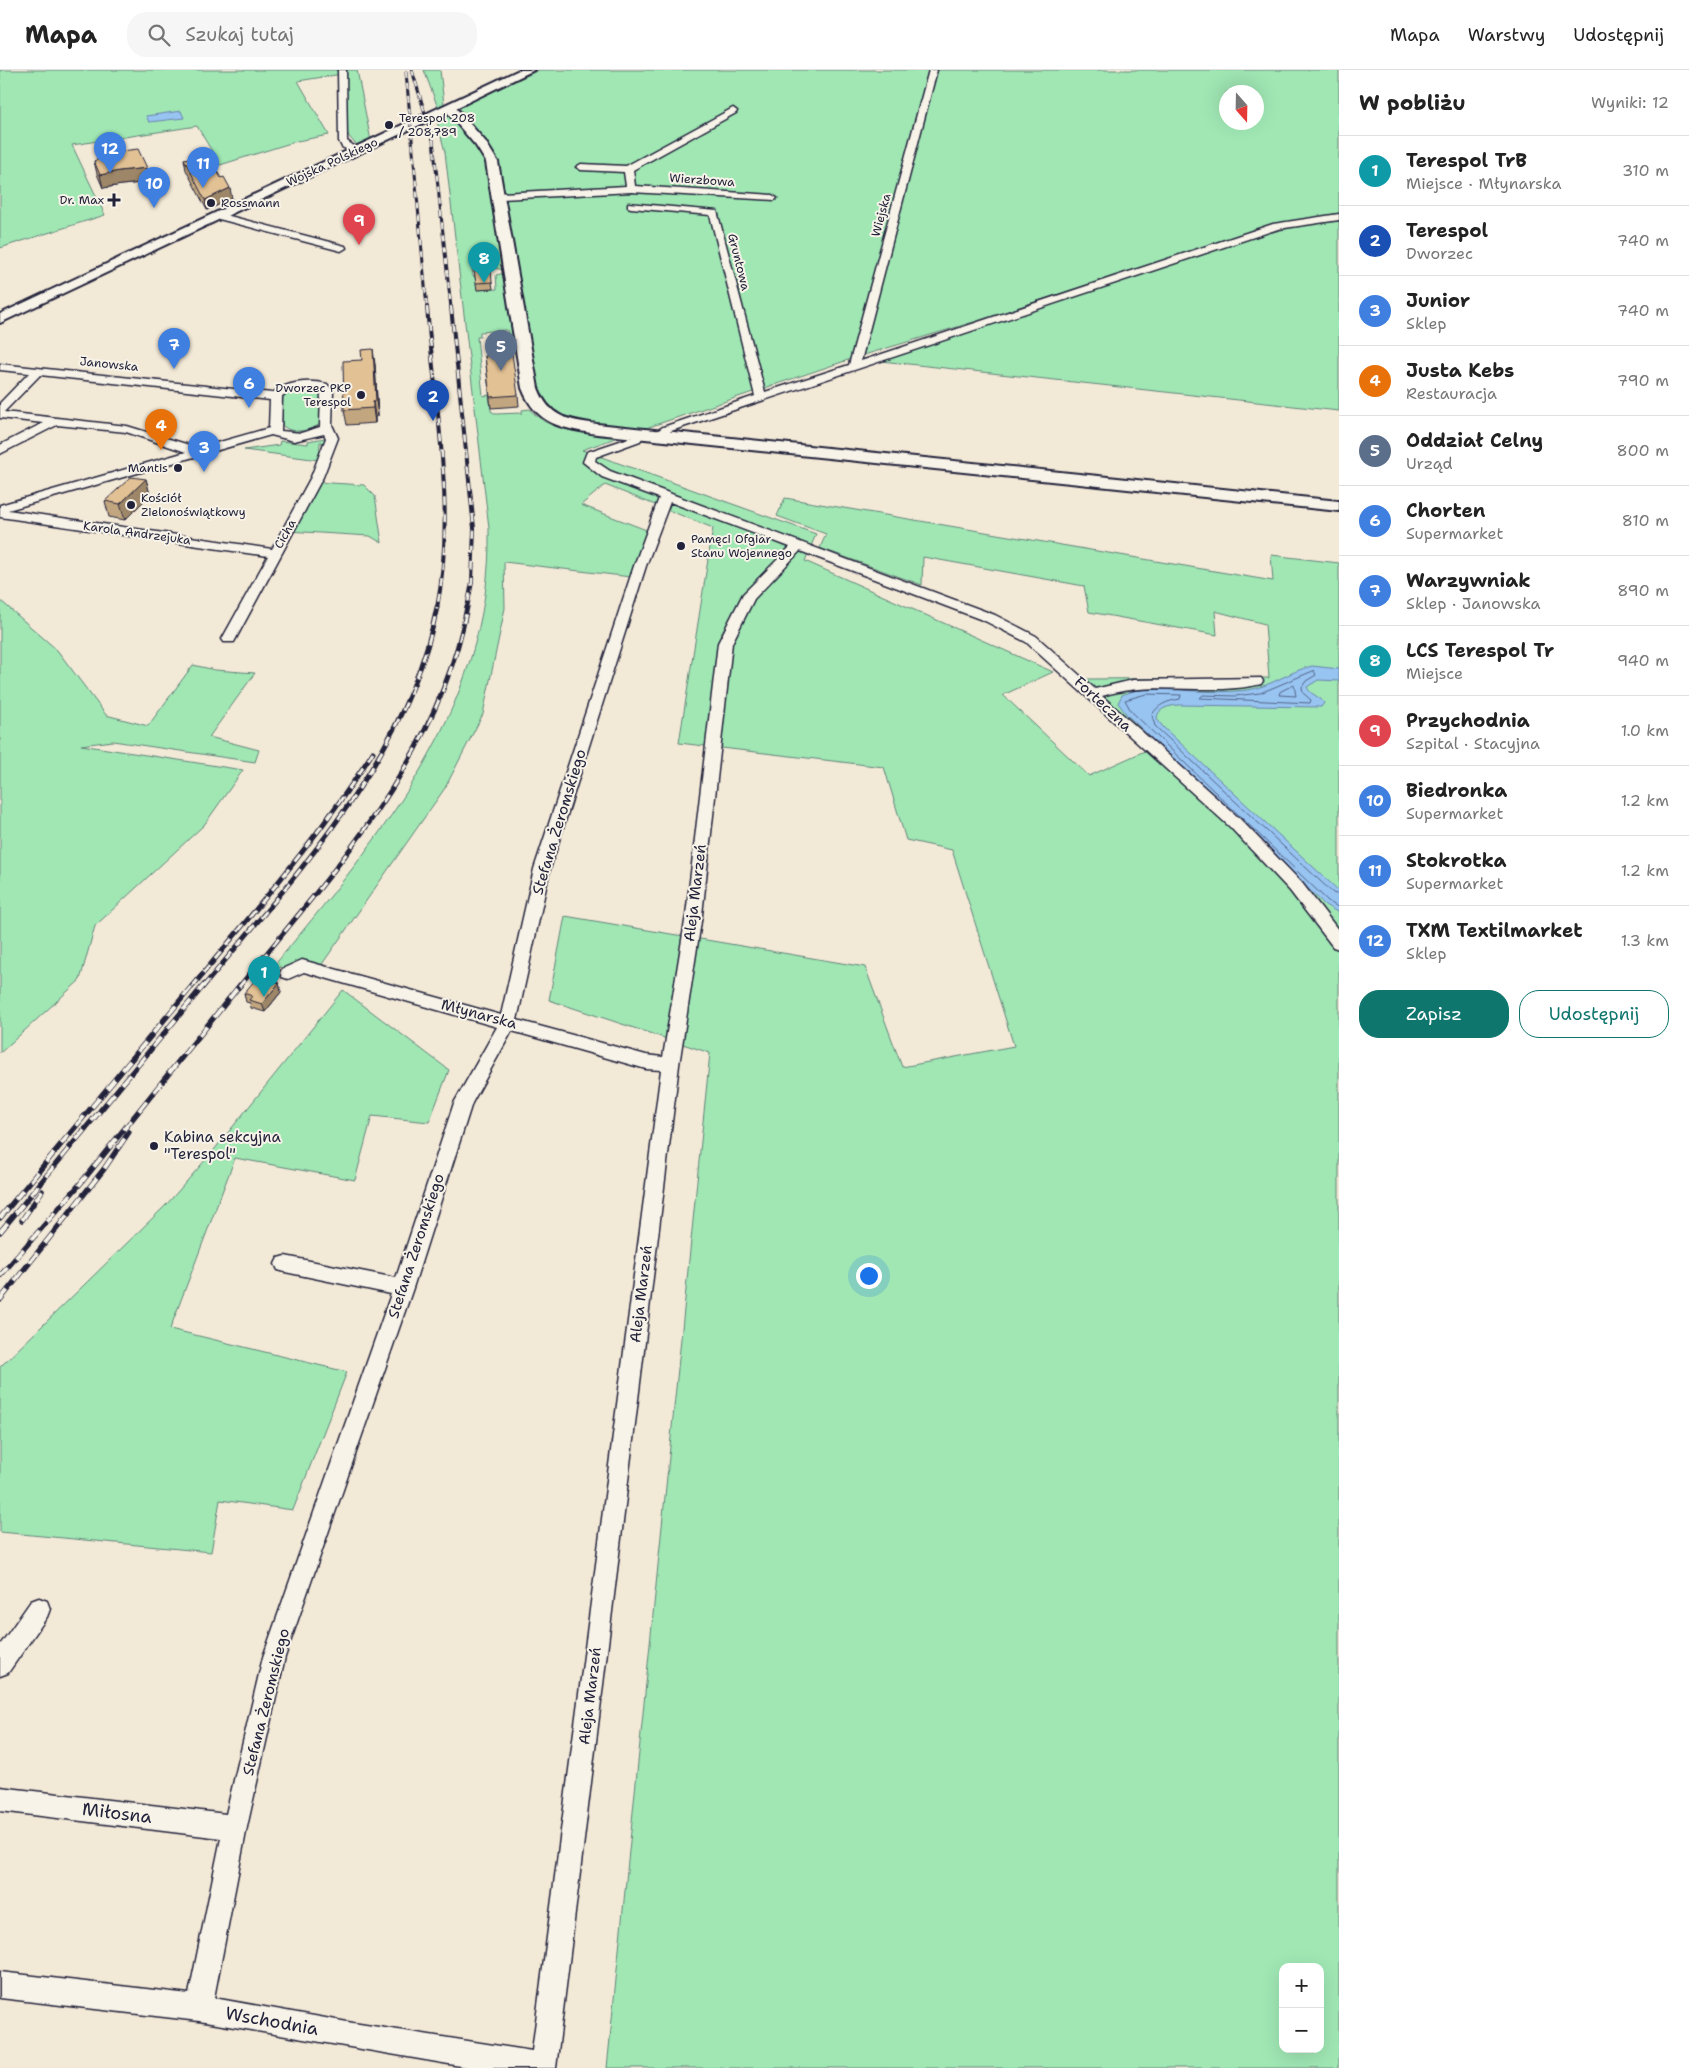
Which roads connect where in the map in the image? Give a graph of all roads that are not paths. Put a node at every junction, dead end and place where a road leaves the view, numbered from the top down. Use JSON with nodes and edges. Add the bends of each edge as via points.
{"nodes":[{"id":1,"x":342,"y":70,"type":"edge"},
{"id":2,"x":528,"y":70,"type":"edge"},
{"id":3,"x":933,"y":70,"type":"edge"},
{"id":4,"x":449,"y":107,"type":"junction"},
{"id":5,"x":733,"y":111,"type":"dead end"},
{"id":6,"x":356,"y":151,"type":"junction"},
{"id":7,"x":581,"y":166,"type":"dead end"},
{"id":8,"x":628,"y":169,"type":"junction"},
{"id":9,"x":631,"y":189,"type":"junction"},
{"id":10,"x":500,"y":196,"type":"junction"},
{"id":11,"x":772,"y":198,"type":"dead end"},
{"id":12,"x":631,"y":206,"type":"dead end"},
{"id":13,"x":218,"y":216,"type":"junction"},
{"id":14,"x":1339,"y":217,"type":"edge"},
{"id":15,"x":341,"y":248,"type":"dead end"},
{"id":16,"x":0,"y":318,"type":"edge"},
{"id":17,"x":854,"y":366,"type":"junction"},
{"id":18,"x":0,"y":367,"type":"edge"},
{"id":19,"x":38,"y":370,"type":"junction"},
{"id":20,"x":294,"y":386,"type":"junction"},
{"id":21,"x":237,"y":392,"type":"junction"},
{"id":22,"x":275,"y":397,"type":"junction"},
{"id":23,"x":761,"y":397,"type":"junction"},
{"id":24,"x":0,"y":410,"type":"edge"},
{"id":25,"x":0,"y":415,"type":"edge"},
{"id":26,"x":56,"y":421,"type":"junction"},
{"id":27,"x":327,"y":426,"type":"junction"},
{"id":28,"x":273,"y":431,"type":"junction"},
{"id":29,"x":636,"y":433,"type":"junction"},
{"id":30,"x":658,"y":435,"type":"junction"},
{"id":31,"x":0,"y":450,"type":"edge"},
{"id":32,"x":198,"y":452,"type":"junction"},
{"id":33,"x":666,"y":496,"type":"junction"},
{"id":34,"x":1339,"y":506,"type":"edge"},
{"id":35,"x":0,"y":509,"type":"edge"},
{"id":36,"x":0,"y":513,"type":"edge"},
{"id":37,"x":804,"y":547,"type":"junction"},
{"id":38,"x":275,"y":553,"type":"junction"},
{"id":39,"x":229,"y":639,"type":"dead end"},
{"id":40,"x":1256,"y":681,"type":"dead end"},
{"id":41,"x":1093,"y":694,"type":"junction"},
{"id":42,"x":1339,"y":943,"type":"edge"},
{"id":43,"x":288,"y":973,"type":"dead end"},
{"id":44,"x":508,"y":1022,"type":"junction"},
{"id":45,"x":670,"y":1064,"type":"junction"},
{"id":46,"x":285,"y":1264,"type":"dead end"},
{"id":47,"x":403,"y":1288,"type":"junction"},
{"id":48,"x":39,"y":1609,"type":"dead end"},
{"id":49,"x":0,"y":1665,"type":"edge"},
{"id":50,"x":0,"y":1799,"type":"edge"},
{"id":51,"x":235,"y":1827,"type":"junction"},
{"id":52,"x":0,"y":1985,"type":"edge"},
{"id":53,"x":199,"y":2008,"type":"junction"},
{"id":54,"x":543,"y":2067,"type":"edge"}],
"edges":[{"from":1,"to":6,"type":"street","via":[[343,141],[344,146]]},
{"from":2,"to":4,"type":"main road","name":"Wojska Polskiego"},
{"from":3,"to":17,"type":"street","name":"Wiejska"},
{"from":4,"to":6,"type":"main road","name":"Wojska Polskiego"},
{"from":4,"to":10,"type":"main road","via":[[491,159]]},
{"from":5,"to":8,"type":"street"},
{"from":6,"to":13,"type":"main road","name":"Wojska Polskiego"},
{"from":7,"to":8,"type":"street"},
{"from":8,"to":9,"type":"street"},
{"from":9,"to":10,"type":"street","name":"Wierzbowa"},
{"from":9,"to":11,"type":"street","name":"Wierzbowa"},
{"from":10,"to":29,"type":"main road","via":[[533,399],[546,414],[567,424]]},
{"from":12,"to":23,"type":"street","name":"Gruntowa","via":[[714,213]]},
{"from":13,"to":15,"type":"street"},
{"from":13,"to":16,"type":"main road","name":"Wojska Polskiego"},
{"from":14,"to":17,"type":"street","via":[[1276,226]]},
{"from":17,"to":23,"type":"street"},
{"from":18,"to":19,"type":"street","name":"Janowska"},
{"from":19,"to":21,"type":"street","name":"Janowska"},
{"from":19,"to":24,"type":"street"},
{"from":20,"to":21,"type":"street"},
{"from":20,"to":22,"type":"street","via":[[281,390]]},
{"from":20,"to":27,"type":"street","via":[[316,385],[326,389]]},
{"from":21,"to":22,"type":"street","name":"Janowska"},
{"from":22,"to":28,"type":"street"},
{"from":23,"to":30,"type":"street","via":[[667,429]]},
{"from":25,"to":26,"type":"street"},
{"from":26,"to":31,"type":"street"},
{"from":26,"to":32,"type":"street","via":[[127,429]]},
{"from":27,"to":28,"type":"street","via":[[321,432],[307,435],[282,436]]},
{"from":27,"to":38,"type":"street","name":"Cicha","via":[[332,438],[329,448],[317,477]]},
{"from":28,"to":32,"type":"street"},
{"from":29,"to":30,"type":"main road"},
{"from":29,"to":33,"type":"street","name":"Forteczna","via":[[636,439],[591,455],[589,462],[599,471]]},
{"from":30,"to":34,"type":"main road"},
{"from":32,"to":35,"type":"street"},
{"from":33,"to":37,"type":"street","name":"Forteczna"},
{"from":33,"to":44,"type":"street","name":"Stefana Żeromskiego","via":[[640,566],[542,869]]},
{"from":36,"to":38,"type":"street","name":"Karola Andrzejuka"},
{"from":37,"to":41,"type":"street","name":"Forteczna","via":[[990,618],[1031,639]]},
{"from":37,"to":45,"type":"street","name":"Aleja Marzeń","via":[[748,597],[725,643],[694,915]]},
{"from":38,"to":39,"type":"street","name":"Cicha"},
{"from":40,"to":41,"type":"street","via":[[1241,684],[1134,684]]},
{"from":41,"to":42,"type":"street","name":"Forteczna","via":[[1235,823],[1296,887]]},
{"from":43,"to":44,"type":"street","name":"Młynarska","via":[[302,966]]},
{"from":44,"to":45,"type":"street","name":"Młynarska","via":[[646,1062]]},
{"from":44,"to":47,"type":"street","name":"Stefana Żeromskiego","via":[[463,1103]]},
{"from":45,"to":54,"type":"street","name":"Aleja Marzeń"},
{"from":46,"to":47,"type":"street"},
{"from":47,"to":51,"type":"street","name":"Stefana Żeromskiego","via":[[274,1657]]},
{"from":48,"to":49,"type":"street"},
{"from":50,"to":51,"type":"street","name":"Miłosna"},
{"from":51,"to":53,"type":"street","name":"Stefana Żeromskiego"},
{"from":52,"to":53,"type":"street","name":"Wschodnia"},
{"from":53,"to":54,"type":"street","name":"Wschodnia"}]}
